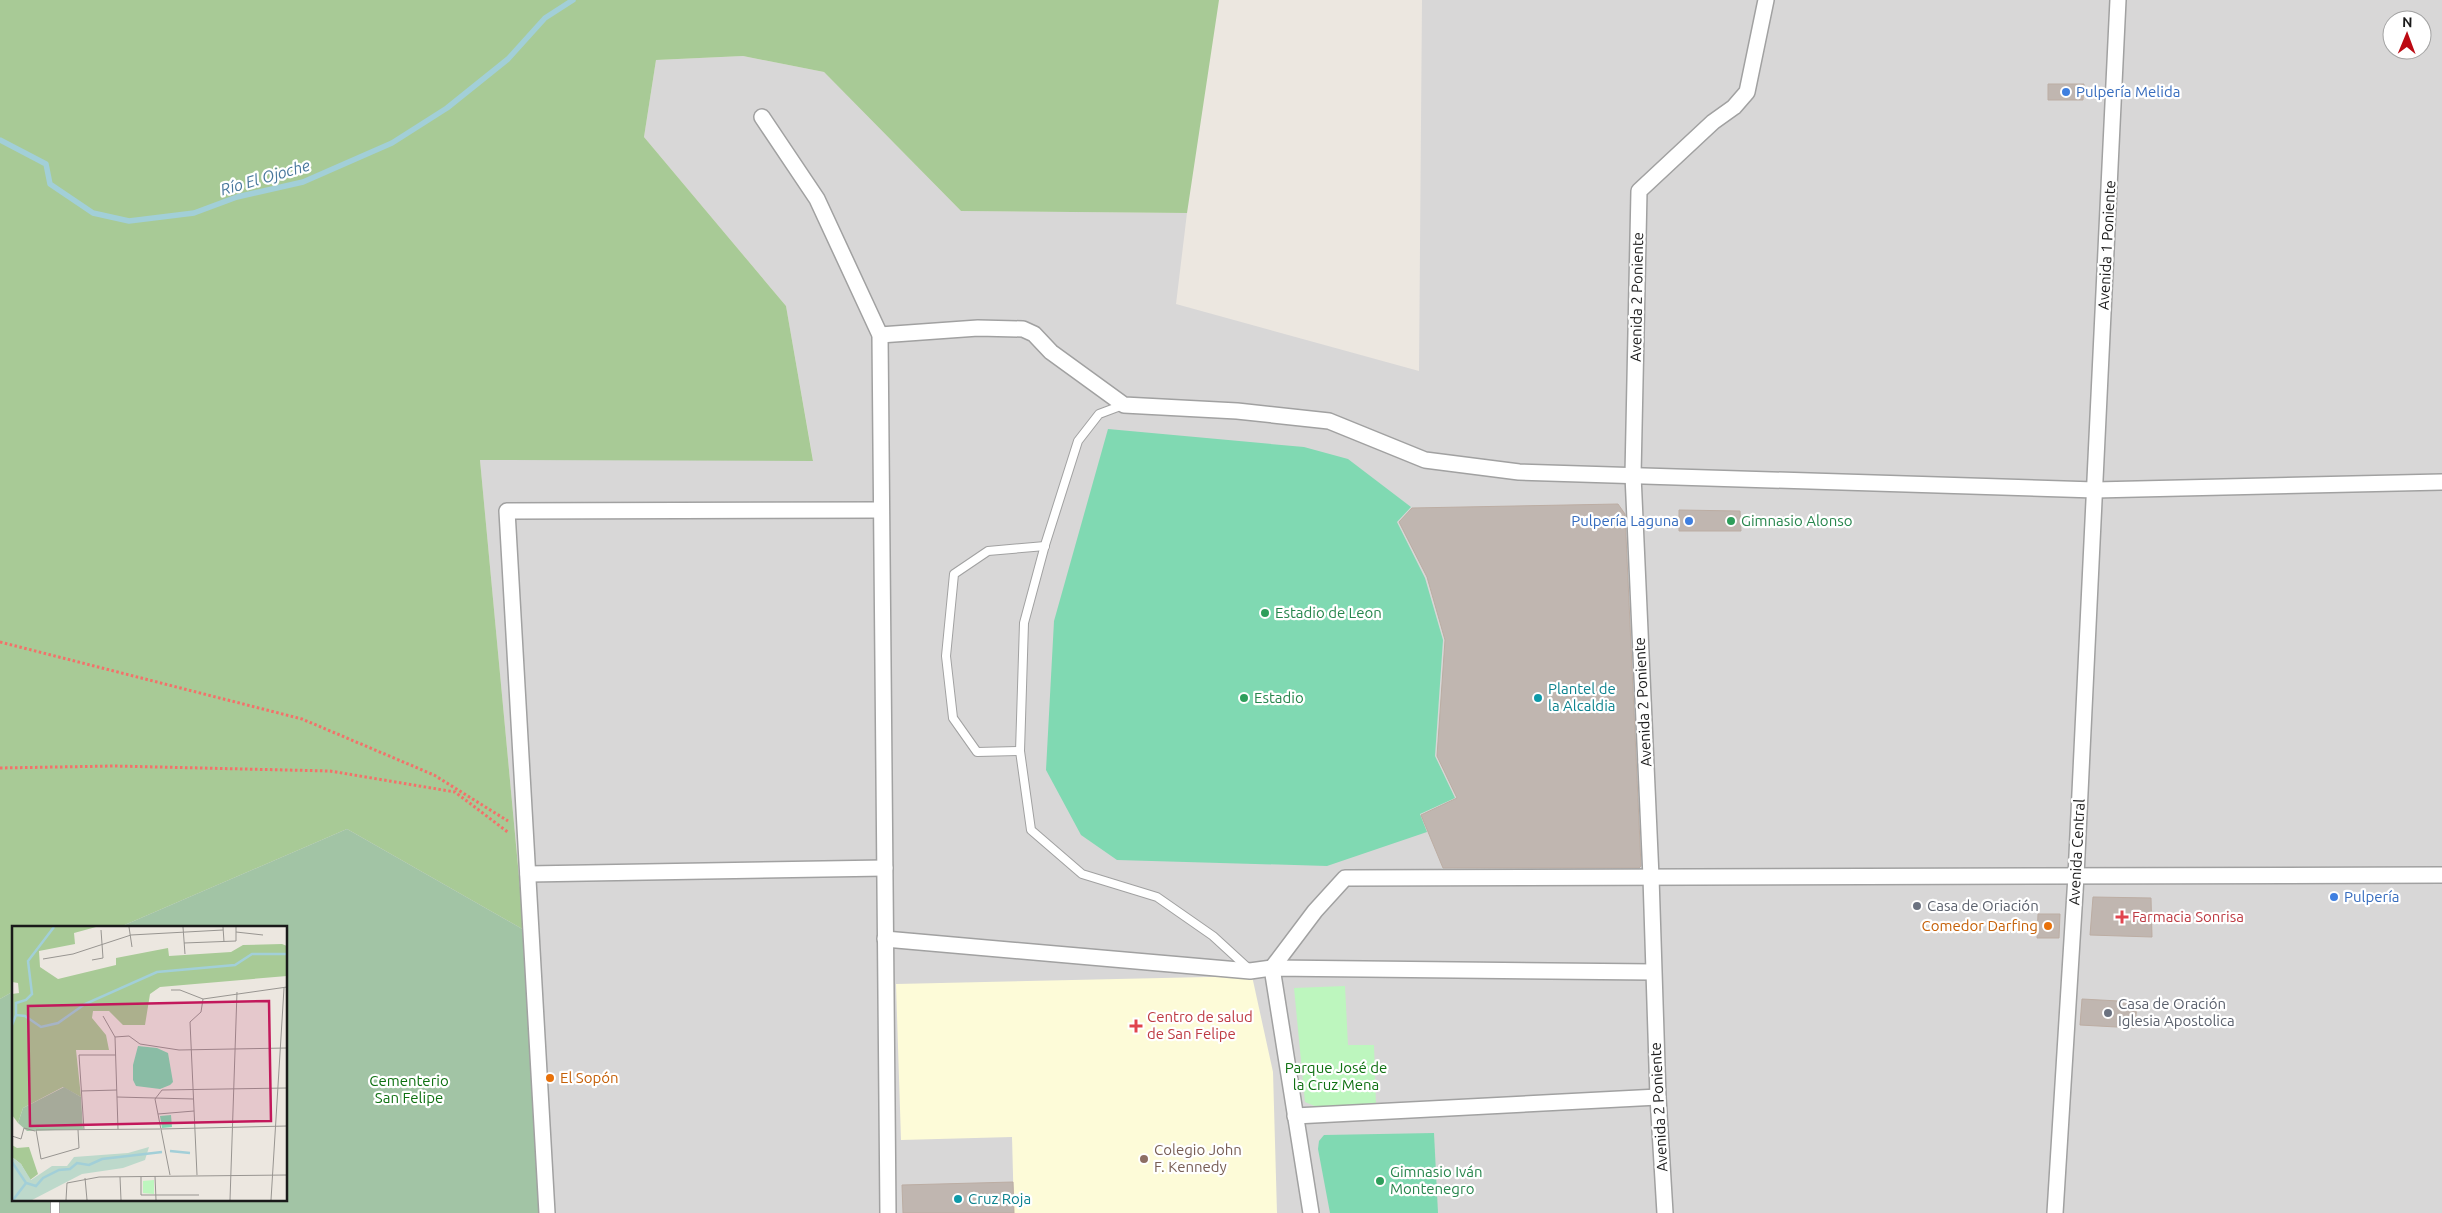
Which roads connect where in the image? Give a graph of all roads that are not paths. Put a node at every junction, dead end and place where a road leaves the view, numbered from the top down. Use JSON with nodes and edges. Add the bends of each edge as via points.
{"nodes":[{"id":1,"x":1766,"y":0,"type":"edge"},
{"id":2,"x":2118,"y":0,"type":"edge"},
{"id":3,"x":762,"y":116,"type":"dead end"},
{"id":4,"x":880,"y":335,"type":"junction"},
{"id":5,"x":1124,"y":405,"type":"junction"},
{"id":6,"x":1633,"y":475,"type":"junction"},
{"id":7,"x":2442,"y":482,"type":"edge"},
{"id":8,"x":2095,"y":490,"type":"junction"},
{"id":9,"x":881,"y":510,"type":"junction"},
{"id":10,"x":1045,"y":546,"type":"junction"},
{"id":11,"x":1020,"y":750,"type":"junction"},
{"id":12,"x":885,"y":868,"type":"junction"},
{"id":13,"x":528,"y":874,"type":"junction"},
{"id":14,"x":2442,"y":875,"type":"edge"},
{"id":15,"x":2076,"y":876,"type":"junction"},
{"id":16,"x":1651,"y":877,"type":"junction"},
{"id":17,"x":885,"y":939,"type":"junction"},
{"id":18,"x":1272,"y":968,"type":"junction"},
{"id":19,"x":1250,"y":971,"type":"junction"},
{"id":20,"x":1653,"y":972,"type":"junction"},
{"id":21,"x":1658,"y":1097,"type":"junction"},
{"id":22,"x":1295,"y":1116,"type":"junction"},
{"id":23,"x":55,"y":1200,"type":"edge"},
{"id":24,"x":55,"y":1213,"type":"edge"},
{"id":25,"x":547,"y":1213,"type":"edge"},
{"id":26,"x":888,"y":1213,"type":"edge"},
{"id":27,"x":1311,"y":1213,"type":"edge"},
{"id":28,"x":1665,"y":1213,"type":"edge"},
{"id":29,"x":2054,"y":1213,"type":"edge"}],
"edges":[{"from":1,"to":6,"type":"street","name":"Avenida 2 Poniente","via":[[1747,92],[1639,191]]},
{"from":2,"to":8,"type":"street","name":"Avenida 1 Poniente"},
{"from":3,"to":4,"type":"street","via":[[817,199]]},
{"from":4,"to":5,"type":"street","via":[[978,328],[1023,329],[1034,334],[1051,352]]},
{"from":4,"to":9,"type":"street"},
{"from":5,"to":6,"type":"street","via":[[1237,411],[1329,421],[1425,460],[1519,472]]},
{"from":5,"to":10,"type":"lane","via":[[1099,414],[1078,441]]},
{"from":6,"to":8,"type":"street"},
{"from":6,"to":16,"type":"street","name":"Avenida 2 Poniente"},
{"from":7,"to":8,"type":"street"},
{"from":8,"to":15,"type":"street","name":"Avenida Central"},
{"from":9,"to":12,"type":"street"},
{"from":9,"to":13,"type":"street","via":[[507,511]]},
{"from":10,"to":11,"type":"lane","via":[[1024,623]]},
{"from":10,"to":11,"type":"lane","via":[[988,550],[954,574],[946,656],[953,718],[977,752]]},
{"from":11,"to":19,"type":"lane","via":[[1031,830],[1082,874],[1157,897],[1213,936]]},
{"from":12,"to":13,"type":"street"},
{"from":12,"to":17,"type":"street"},
{"from":13,"to":25,"type":"street"},
{"from":14,"to":15,"type":"street"},
{"from":15,"to":16,"type":"street"},
{"from":15,"to":29,"type":"street","name":"Avenida Central"},
{"from":16,"to":18,"type":"street","via":[[1345,878],[1315,911]]},
{"from":16,"to":20,"type":"street","name":"Avenida 2 Poniente"},
{"from":17,"to":19,"type":"street"},
{"from":17,"to":26,"type":"street"},
{"from":18,"to":19,"type":"street"},
{"from":18,"to":20,"type":"street"},
{"from":18,"to":22,"type":"street"},
{"from":20,"to":21,"type":"street","name":"Avenida 2 Poniente"},
{"from":21,"to":22,"type":"street"},
{"from":21,"to":28,"type":"street","name":"Avenida 2 Poniente"},
{"from":22,"to":27,"type":"street"},
{"from":23,"to":24,"type":"lane"}]}
